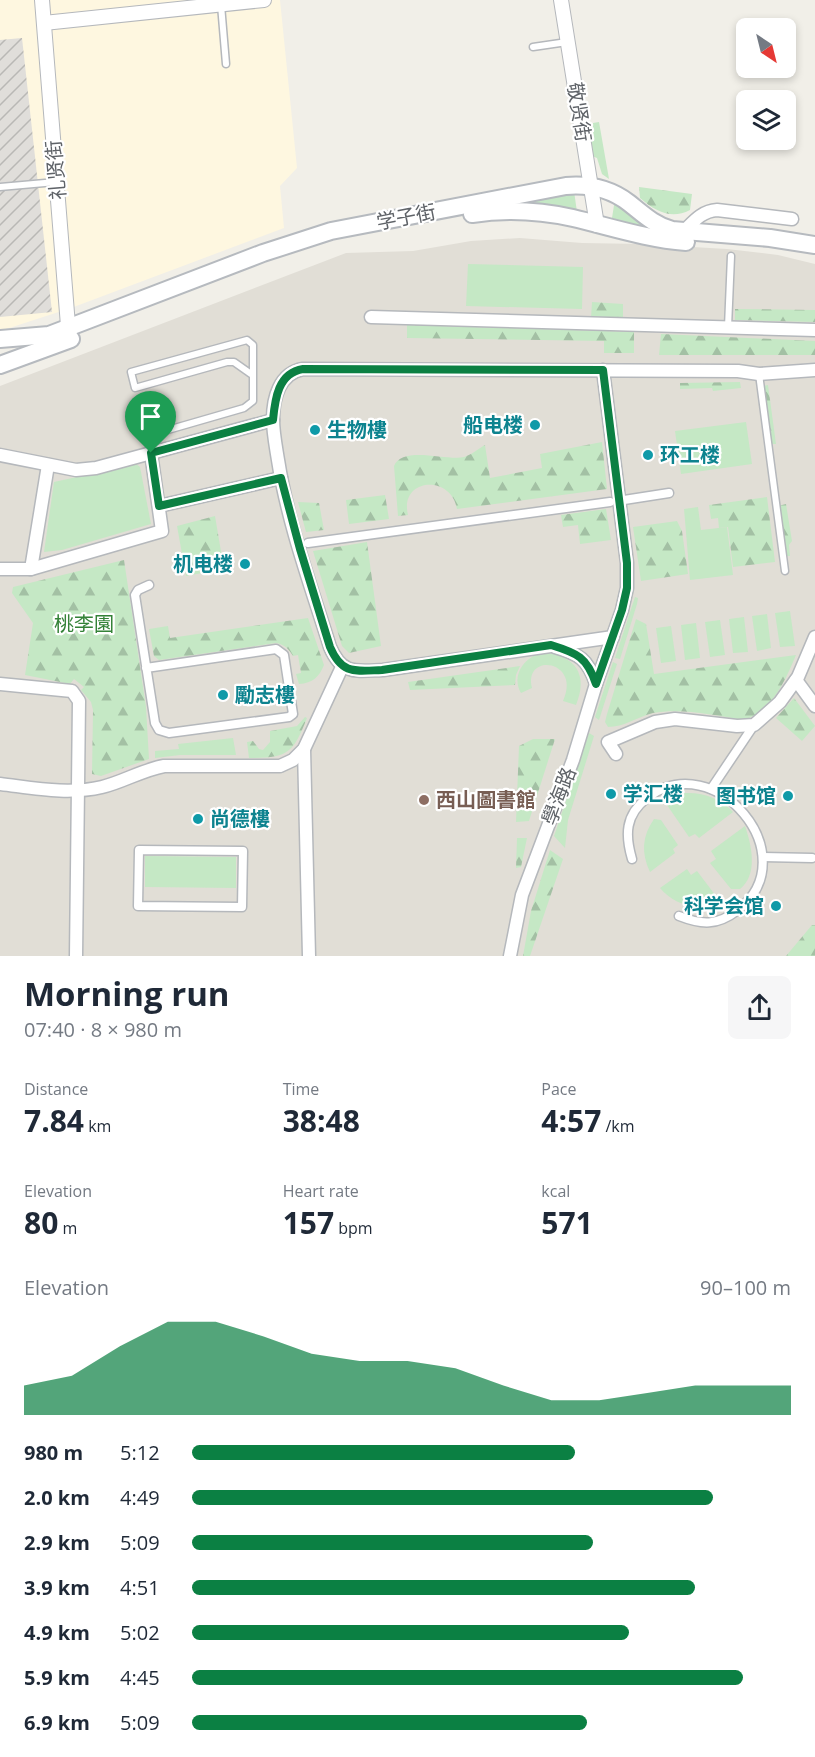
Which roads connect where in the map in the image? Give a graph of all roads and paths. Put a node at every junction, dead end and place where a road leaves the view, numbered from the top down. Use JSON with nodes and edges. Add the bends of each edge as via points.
{"nodes":[{"id":1,"x":42,"y":0,"type":"edge"},
{"id":2,"x":264,"y":0,"type":"edge"},
{"id":3,"x":561,"y":0,"type":"edge"},
{"id":4,"x":220,"y":4,"type":"junction"},
{"id":5,"x":44,"y":23,"type":"junction"},
{"id":6,"x":567,"y":42,"type":"junction"},
{"id":7,"x":533,"y":47,"type":"dead end"},
{"id":8,"x":226,"y":64,"type":"dead end"},
{"id":9,"x":57,"y":182,"type":"junction"},
{"id":10,"x":591,"y":186,"type":"junction"},
{"id":11,"x":0,"y":187,"type":"edge"},
{"id":12,"x":792,"y":219,"type":"dead end"},
{"id":13,"x":597,"y":225,"type":"junction"},
{"id":14,"x":684,"y":231,"type":"junction"},
{"id":15,"x":815,"y":245,"type":"edge"},
{"id":16,"x":731,"y":256,"type":"dead end"},
{"id":17,"x":815,"y":256,"type":"edge"},
{"id":18,"x":371,"y":317,"type":"dead end"},
{"id":19,"x":728,"y":327,"type":"junction"},
{"id":20,"x":815,"y":330,"type":"edge"},
{"id":21,"x":69,"y":334,"type":"junction"},
{"id":22,"x":0,"y":339,"type":"edge"},
{"id":23,"x":51,"y":341,"type":"junction"},
{"id":24,"x":0,"y":347,"type":"edge"},
{"id":25,"x":0,"y":358,"type":"edge"},
{"id":26,"x":0,"y":365,"type":"edge"},
{"id":27,"x":603,"y":370,"type":"junction"},
{"id":28,"x":815,"y":370,"type":"edge"},
{"id":29,"x":251,"y":374,"type":"junction"},
{"id":30,"x":759,"y":374,"type":"junction"},
{"id":31,"x":273,"y":420,"type":"junction"},
{"id":32,"x":151,"y":453,"type":"junction"},
{"id":33,"x":0,"y":455,"type":"edge"},
{"id":34,"x":48,"y":465,"type":"junction"},
{"id":35,"x":281,"y":478,"type":"junction"},
{"id":36,"x":669,"y":493,"type":"dead end"},
{"id":37,"x":624,"y":500,"type":"dead end"},
{"id":38,"x":610,"y":502,"type":"dead end"},
{"id":39,"x":159,"y":506,"type":"junction"},
{"id":40,"x":308,"y":543,"type":"dead end"},
{"id":41,"x":0,"y":568,"type":"edge"},
{"id":42,"x":31,"y":569,"type":"junction"},
{"id":43,"x":785,"y":571,"type":"dead end"},
{"id":44,"x":148,"y":585,"type":"dead end"},
{"id":45,"x":613,"y":637,"type":"junction"},
{"id":46,"x":815,"y":637,"type":"edge"},
{"id":47,"x":551,"y":645,"type":"junction"},
{"id":48,"x":342,"y":667,"type":"junction"},
{"id":49,"x":146,"y":668,"type":"junction"},
{"id":50,"x":796,"y":680,"type":"junction"},
{"id":51,"x":0,"y":684,"type":"edge"},
{"id":52,"x":596,"y":684,"type":"junction"},
{"id":53,"x":815,"y":706,"type":"edge"},
{"id":54,"x":753,"y":725,"type":"junction"},
{"id":55,"x":304,"y":749,"type":"junction"},
{"id":56,"x":616,"y":754,"type":"dead end"},
{"id":57,"x":0,"y":784,"type":"edge"},
{"id":58,"x":711,"y":789,"type":"junction"},
{"id":59,"x":78,"y":790,"type":"junction"},
{"id":60,"x":762,"y":857,"type":"junction"},
{"id":61,"x":812,"y":858,"type":"dead end"},
{"id":62,"x":632,"y":859,"type":"dead end"},
{"id":63,"x":242,"y":907,"type":"joint"},
{"id":64,"x":679,"y":916,"type":"dead end"},
{"id":65,"x":76,"y":956,"type":"edge"},
{"id":66,"x":309,"y":956,"type":"edge"},
{"id":67,"x":510,"y":956,"type":"edge"}],
"edges":[{"from":1,"to":5,"type":"street","name":"礼贤街"},
{"from":2,"to":4,"type":"street"},
{"from":3,"to":6,"type":"street","name":"敬贤街"},
{"from":4,"to":5,"type":"street"},
{"from":4,"to":8,"type":"lane"},
{"from":5,"to":9,"type":"street","name":"礼贤街"},
{"from":6,"to":7,"type":"lane"},
{"from":6,"to":10,"type":"street","name":"敬贤街"},
{"from":9,"to":11,"type":"lane"},
{"from":9,"to":21,"type":"street","name":"礼贤街"},
{"from":10,"to":13,"type":"street","name":"敬贤街"},
{"from":10,"to":14,"type":"main road","name":"学子街","via":[[627,201],[659,226]]},
{"from":10,"to":21,"type":"main road","name":"学子街","via":[[567,186],[331,231],[262,254]]},
{"from":12,"to":14,"type":"street","via":[[717,210],[708,211]]},
{"from":13,"to":17,"type":"main road","name":"学子街","via":[[659,239]]},
{"from":13,"to":21,"type":"main road","name":"学子街","via":[[572,218],[488,212],[338,240]]},
{"from":14,"to":15,"type":"main road","name":"学子街"},
{"from":16,"to":19,"type":"lane"},
{"from":18,"to":19,"type":"street"},
{"from":19,"to":20,"type":"street"},
{"from":21,"to":23,"type":"main road","name":"学子街"},
{"from":22,"to":23,"type":"main road","name":"学子街"},
{"from":23,"to":24,"type":"main road"},
{"from":23,"to":25,"type":"main road"},
{"from":23,"to":26,"type":"main road","name":"学子街"},
{"from":27,"to":30,"type":"street","via":[[738,370]]},
{"from":27,"to":31,"type":"street","via":[[303,369],[283,380]]},
{"from":27,"to":45,"type":"street","name":"學海路","via":[[627,563],[627,588]]},
{"from":28,"to":30,"type":"street"},
{"from":29,"to":29,"type":"lane","via":[[253,345],[247,340],[131,372],[135,388],[227,362],[234,362]]},
{"from":29,"to":32,"type":"lane","via":[[254,397],[249,405],[147,436]]},
{"from":30,"to":43,"type":"lane"},
{"from":31,"to":32,"type":"street"},
{"from":31,"to":35,"type":"street"},
{"from":32,"to":34,"type":"street","via":[[96,468],[76,470]]},
{"from":32,"to":39,"type":"street"},
{"from":33,"to":34,"type":"street"},
{"from":34,"to":42,"type":"street"},
{"from":35,"to":39,"type":"street"},
{"from":35,"to":48,"type":"street","via":[[330,647]]},
{"from":36,"to":37,"type":"street"},
{"from":38,"to":40,"type":"street"},
{"from":39,"to":42,"type":"street","via":[[162,531]]},
{"from":41,"to":42,"type":"street"},
{"from":44,"to":49,"type":"street","via":[[135,594]]},
{"from":45,"to":47,"type":"street"},
{"from":45,"to":52,"type":"street","name":"學海路"},
{"from":46,"to":50,"type":"street"},
{"from":47,"to":48,"type":"street","via":[[382,670],[355,671]]},
{"from":47,"to":52,"type":"street","via":[[576,653],[591,669]]},
{"from":48,"to":55,"type":"street"},
{"from":49,"to":49,"type":"street","via":[[155,723],[169,734],[292,714],[284,655],[276,649]]},
{"from":50,"to":53,"type":"street"},
{"from":50,"to":54,"type":"street","via":[[780,702]]},
{"from":51,"to":59,"type":"street","via":[[72,691],[79,701]]},
{"from":52,"to":67,"type":"street","name":"學海路","via":[[573,760],[522,895]]},
{"from":54,"to":56,"type":"street","via":[[675,719],[655,722],[609,742]]},
{"from":54,"to":58,"type":"street"},
{"from":55,"to":59,"type":"street","via":[[280,766],[164,766]]},
{"from":55,"to":66,"type":"street"},
{"from":57,"to":59,"type":"street"},
{"from":58,"to":60,"type":"street","via":[[738,805],[756,832]]},
{"from":58,"to":62,"type":"street","via":[[679,785],[646,799],[628,826],[626,840]]},
{"from":59,"to":65,"type":"street"},
{"from":60,"to":61,"type":"street"},
{"from":60,"to":64,"type":"street","via":[[758,887],[732,914],[708,923],[695,923]]},
{"from":63,"to":63,"type":"street","via":[[138,906],[139,850],[243,851]]}]}
